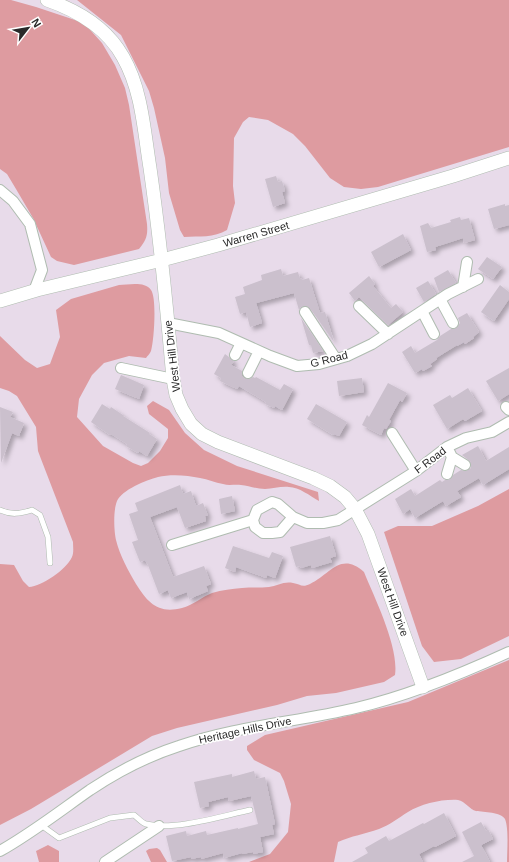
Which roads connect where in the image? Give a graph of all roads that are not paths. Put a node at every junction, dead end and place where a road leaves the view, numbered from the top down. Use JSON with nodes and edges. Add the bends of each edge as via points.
{"nodes":[{"id":1,"x":46,"y":0,"type":"edge"},
{"id":2,"x":509,"y":158,"type":"edge"},
{"id":3,"x":0,"y":190,"type":"edge"},
{"id":4,"x":162,"y":260,"type":"junction"},
{"id":5,"x":467,"y":262,"type":"dead end"},
{"id":6,"x":478,"y":279,"type":"dead end"},
{"id":7,"x":463,"y":286,"type":"junction"},
{"id":8,"x":34,"y":290,"type":"junction"},
{"id":9,"x":440,"y":299,"type":"junction"},
{"id":10,"x":0,"y":301,"type":"edge"},
{"id":11,"x":359,"y":306,"type":"dead end"},
{"id":12,"x":305,"y":312,"type":"dead end"},
{"id":13,"x":422,"y":312,"type":"junction"},
{"id":14,"x":168,"y":323,"type":"junction"},
{"id":15,"x":453,"y":323,"type":"dead end"},
{"id":16,"x":388,"y":334,"type":"junction"},
{"id":17,"x":434,"y":334,"type":"dead end"},
{"id":18,"x":241,"y":343,"type":"junction"},
{"id":19,"x":259,"y":351,"type":"junction"},
{"id":20,"x":235,"y":355,"type":"dead end"},
{"id":21,"x":336,"y":359,"type":"junction"},
{"id":22,"x":121,"y":368,"type":"dead end"},
{"id":23,"x":248,"y":373,"type":"dead end"},
{"id":24,"x":173,"y":379,"type":"junction"},
{"id":25,"x":509,"y":422,"type":"edge"},
{"id":26,"x":392,"y":433,"type":"dead end"},
{"id":27,"x":448,"y":447,"type":"junction"},
{"id":28,"x":452,"y":457,"type":"junction"},
{"id":29,"x":466,"y":465,"type":"dead end"},
{"id":30,"x":416,"y":471,"type":"junction"},
{"id":31,"x":447,"y":474,"type":"dead end"},
{"id":32,"x":356,"y":509,"type":"junction"},
{"id":33,"x":0,"y":510,"type":"edge"},
{"id":34,"x":293,"y":517,"type":"junction"},
{"id":35,"x":253,"y":520,"type":"junction"},
{"id":36,"x":172,"y":545,"type":"dead end"},
{"id":37,"x":50,"y":563,"type":"dead end"},
{"id":38,"x":509,"y":652,"type":"edge"},
{"id":39,"x":423,"y":687,"type":"junction"},
{"id":40,"x":250,"y":810,"type":"dead end"},
{"id":41,"x":41,"y":825,"type":"junction"},
{"id":42,"x":159,"y":826,"type":"junction"},
{"id":43,"x":0,"y":851,"type":"edge"},
{"id":44,"x":105,"y":862,"type":"edge"}],
"edges":[{"from":1,"to":4,"type":"street","name":"West Hill Drive","via":[[72,10],[92,23],[109,38],[123,56],[132,75],[142,117]]},
{"from":2,"to":4,"type":"street","name":"Warren Street","via":[[381,198]]},
{"from":3,"to":8,"type":"street","via":[[13,201],[30,224],[42,270]]},
{"from":4,"to":8,"type":"street","name":"Warren Street"},
{"from":4,"to":14,"type":"street","name":"West Hill Drive"},
{"from":5,"to":7,"type":"street"},
{"from":6,"to":7,"type":"street","name":"G Road"},
{"from":7,"to":9,"type":"street","name":"G Road"},
{"from":8,"to":10,"type":"street","name":"Warren Street"},
{"from":9,"to":13,"type":"street","name":"G Road"},
{"from":9,"to":15,"type":"street"},
{"from":11,"to":16,"type":"street"},
{"from":12,"to":21,"type":"street"},
{"from":13,"to":16,"type":"street","name":"G Road"},
{"from":13,"to":17,"type":"street"},
{"from":14,"to":18,"type":"street","name":"G Road","via":[[219,334]]},
{"from":14,"to":24,"type":"street","name":"West Hill Drive"},
{"from":16,"to":21,"type":"street","name":"G Road","via":[[372,344]]},
{"from":18,"to":19,"type":"street","name":"G Road"},
{"from":18,"to":20,"type":"street"},
{"from":19,"to":21,"type":"street","name":"G Road","via":[[297,366]]},
{"from":19,"to":23,"type":"street"},
{"from":22,"to":24,"type":"street"},
{"from":24,"to":32,"type":"street","name":"West Hill Drive","via":[[182,409],[191,424],[202,434],[330,486]]},
{"from":25,"to":27,"type":"street","name":"F Road","via":[[492,432],[466,438]]},
{"from":26,"to":30,"type":"street"},
{"from":27,"to":28,"type":"street"},
{"from":27,"to":30,"type":"street","name":"F Road"},
{"from":28,"to":29,"type":"street"},
{"from":28,"to":31,"type":"street"},
{"from":30,"to":32,"type":"street","name":"F Road","via":[[398,488]]},
{"from":32,"to":34,"type":"street","name":"F Road","via":[[338,520],[322,523],[306,523]]},
{"from":32,"to":39,"type":"street","name":"West Hill Drive","via":[[368,534]]},
{"from":33,"to":37,"type":"lane","via":[[8,514],[22,514],[32,510],[40,514],[48,537]]},
{"from":34,"to":35,"type":"street","via":[[272,502],[257,510]]},
{"from":34,"to":35,"type":"street","via":[[280,532],[272,533],[263,533],[255,527]]},
{"from":35,"to":36,"type":"street"},
{"from":38,"to":39,"type":"street","name":"Heritage Hills Drive"},
{"from":39,"to":41,"type":"street","name":"Heritage Hills Drive","via":[[357,708],[207,736],[177,746],[118,773]]},
{"from":40,"to":42,"type":"lane","via":[[188,824]]},
{"from":41,"to":42,"type":"lane","via":[[59,838],[110,818],[134,815],[144,824]]},
{"from":41,"to":43,"type":"street","name":"Heritage Hills Drive"},
{"from":42,"to":44,"type":"street"}]}
